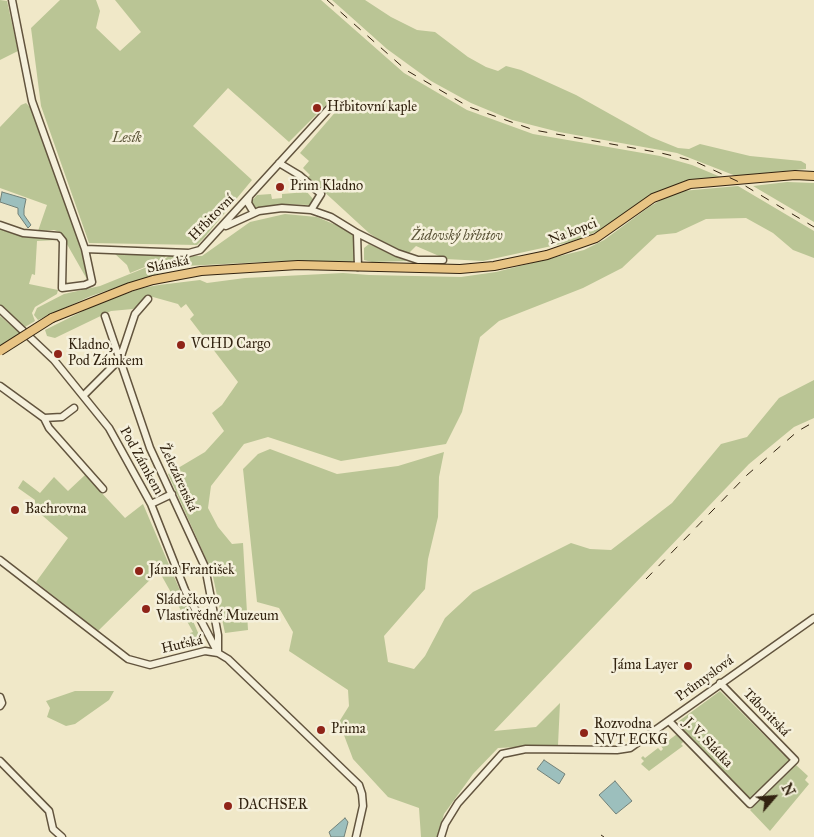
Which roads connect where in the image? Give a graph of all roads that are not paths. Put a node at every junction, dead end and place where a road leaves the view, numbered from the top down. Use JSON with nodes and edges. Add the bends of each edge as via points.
{"nodes":[{"id":1,"x":12,"y":0,"type":"edge"},
{"id":2,"x":335,"y":102,"type":"dead end"},
{"id":3,"x":279,"y":163,"type":"junction"},
{"id":4,"x":814,"y":176,"type":"edge"},
{"id":5,"x":249,"y":197,"type":"junction"},
{"id":6,"x":311,"y":210,"type":"junction"},
{"id":7,"x":254,"y":213,"type":"junction"},
{"id":8,"x":0,"y":224,"type":"edge"},
{"id":9,"x":221,"y":230,"type":"junction"},
{"id":10,"x":357,"y":233,"type":"junction"},
{"id":11,"x":85,"y":249,"type":"junction"},
{"id":12,"x":443,"y":260,"type":"dead end"},
{"id":13,"x":358,"y":267,"type":"junction"},
{"id":14,"x":148,"y":299,"type":"dead end"},
{"id":15,"x":0,"y":309,"type":"edge"},
{"id":16,"x":105,"y":316,"type":"dead end"},
{"id":17,"x":0,"y":351,"type":"edge"},
{"id":18,"x":120,"y":359,"type":"junction"},
{"id":19,"x":0,"y":386,"type":"edge"},
{"id":20,"x":84,"y":395,"type":"junction"},
{"id":21,"x":74,"y":408,"type":"dead end"},
{"id":22,"x":44,"y":418,"type":"junction"},
{"id":23,"x":103,"y":489,"type":"dead end"},
{"id":24,"x":172,"y":494,"type":"junction"},
{"id":25,"x":151,"y":504,"type":"junction"},
{"id":26,"x":0,"y":560,"type":"edge"},
{"id":27,"x":814,"y":618,"type":"edge"},
{"id":28,"x":218,"y":653,"type":"junction"},
{"id":29,"x":720,"y":683,"type":"junction"},
{"id":30,"x":1,"y":694,"type":"edge"},
{"id":31,"x":0,"y":706,"type":"edge"},
{"id":32,"x":669,"y":721,"type":"junction"},
{"id":33,"x":0,"y":761,"type":"edge"},
{"id":34,"x":750,"y":804,"type":"joint"},
{"id":35,"x":62,"y":837,"type":"edge"},
{"id":36,"x":356,"y":837,"type":"edge"},
{"id":37,"x":441,"y":837,"type":"edge"}],
"edges":[{"from":1,"to":11,"type":"street","via":[[34,107]]},
{"from":2,"to":3,"type":"street","name":"Hřbitovní"},
{"from":3,"to":5,"type":"street","name":"Hřbitovní"},
{"from":3,"to":6,"type":"street","via":[[321,194]]},
{"from":4,"to":13,"type":"main road","name":"Na kopci","via":[[690,184],[653,198],[596,238],[547,255],[494,266],[460,269]]},
{"from":5,"to":7,"type":"street","via":[[248,203]]},
{"from":5,"to":9,"type":"street","name":"Hřbitovní"},
{"from":6,"to":7,"type":"street","via":[[282,208]]},
{"from":6,"to":10,"type":"street","via":[[331,217]]},
{"from":7,"to":9,"type":"street"},
{"from":8,"to":11,"type":"street","via":[[23,233],[61,237],[64,289],[90,283],[92,279]]},
{"from":9,"to":11,"type":"street","name":"Hřbitovní","via":[[194,253]]},
{"from":10,"to":12,"type":"street","via":[[418,260]]},
{"from":10,"to":13,"type":"street"},
{"from":13,"to":17,"type":"main road","name":"Slánská","bridge":true,"via":[[298,265],[190,273],[130,287],[52,318]]},
{"from":14,"to":18,"type":"street","via":[[135,314]]},
{"from":15,"to":20,"type":"street","name":"Pod Zámkem"},
{"from":16,"to":18,"type":"street","name":"Železárenská"},
{"from":18,"to":20,"type":"street"},
{"from":18,"to":24,"type":"street","name":"Železárenská","via":[[150,448]]},
{"from":19,"to":22,"type":"street"},
{"from":20,"to":25,"type":"street","name":"Pod Zámkem","via":[[109,428]]},
{"from":21,"to":22,"type":"street","via":[[62,417]]},
{"from":22,"to":23,"type":"street","via":[[49,428]]},
{"from":24,"to":25,"type":"street"},
{"from":24,"to":28,"type":"street","name":"Železárenská","via":[[205,567],[218,635]]},
{"from":25,"to":28,"type":"street","name":"Pod Zámkem","via":[[185,590]]},
{"from":26,"to":28,"type":"street","name":"Huťská","via":[[128,659],[150,665],[206,651]]},
{"from":27,"to":29,"type":"street","name":"Průmyslová"},
{"from":28,"to":36,"type":"street","name":"Huťská","via":[[359,785],[363,806]]},
{"from":29,"to":32,"type":"street","name":"Průmyslová"},
{"from":29,"to":34,"type":"street","name":"Táboritská","via":[[795,760]]},
{"from":30,"to":31,"type":"street"},
{"from":32,"to":34,"type":"street","name":"J. V. Sládka"},
{"from":32,"to":37,"type":"street","name":"Průmyslová","via":[[623,750],[526,749],[502,754],[458,804]]},
{"from":33,"to":35,"type":"street","via":[[49,811],[53,828]]}]}
